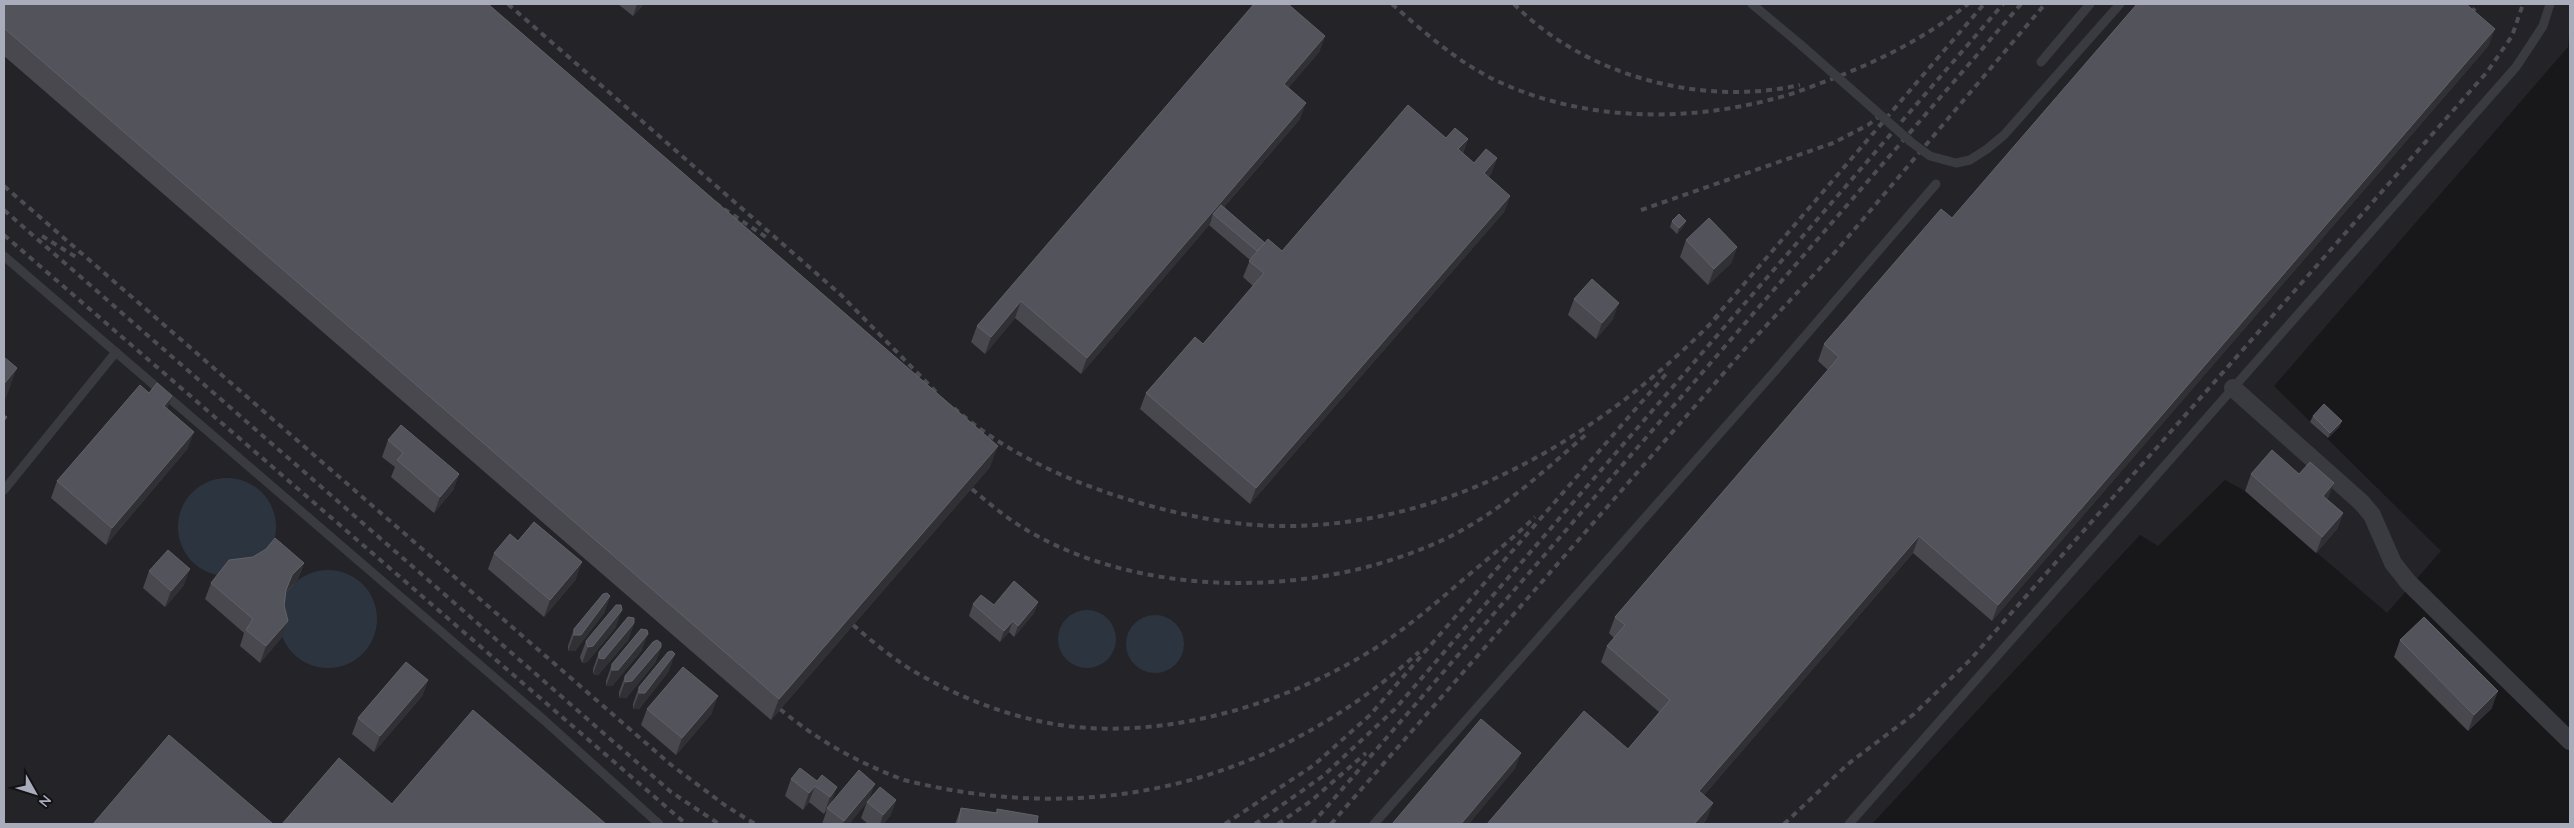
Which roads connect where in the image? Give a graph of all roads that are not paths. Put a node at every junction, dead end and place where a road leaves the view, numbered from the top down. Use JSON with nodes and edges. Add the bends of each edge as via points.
{"nodes":[{"id":1,"x":1752,"y":4,"type":"edge"},
{"id":2,"x":2090,"y":4,"type":"edge"},
{"id":3,"x":2120,"y":4,"type":"edge"},
{"id":4,"x":2550,"y":4,"type":"edge"},
{"id":5,"x":2042,"y":62,"type":"dead end"},
{"id":6,"x":1936,"y":184,"type":"dead end"},
{"id":7,"x":4,"y":256,"type":"edge"},
{"id":8,"x":116,"y":352,"type":"junction"},
{"id":9,"x":2233,"y":388,"type":"junction"},
{"id":10,"x":4,"y":490,"type":"edge"},
{"id":11,"x":2570,"y":741,"type":"edge"},
{"id":12,"x":659,"y":824,"type":"edge"},
{"id":13,"x":1374,"y":824,"type":"edge"},
{"id":14,"x":1849,"y":824,"type":"edge"}],
"edges":[{"from":1,"to":3,"type":"lane","bridge":true,"via":[[1911,142],[1930,156],[1956,163],[1970,160],[2004,135]]},
{"from":2,"to":5,"type":"lane"},
{"from":4,"to":9,"type":"lane","via":[[2543,26],[2516,67]]},
{"from":6,"to":13,"type":"lane"},
{"from":7,"to":8,"type":"lane"},
{"from":8,"to":10,"type":"lane"},
{"from":8,"to":12,"type":"lane","via":[[545,721]]},
{"from":9,"to":11,"type":"street","via":[[2362,503],[2372,514],[2393,563],[2408,582]]},
{"from":9,"to":14,"type":"lane"}]}
